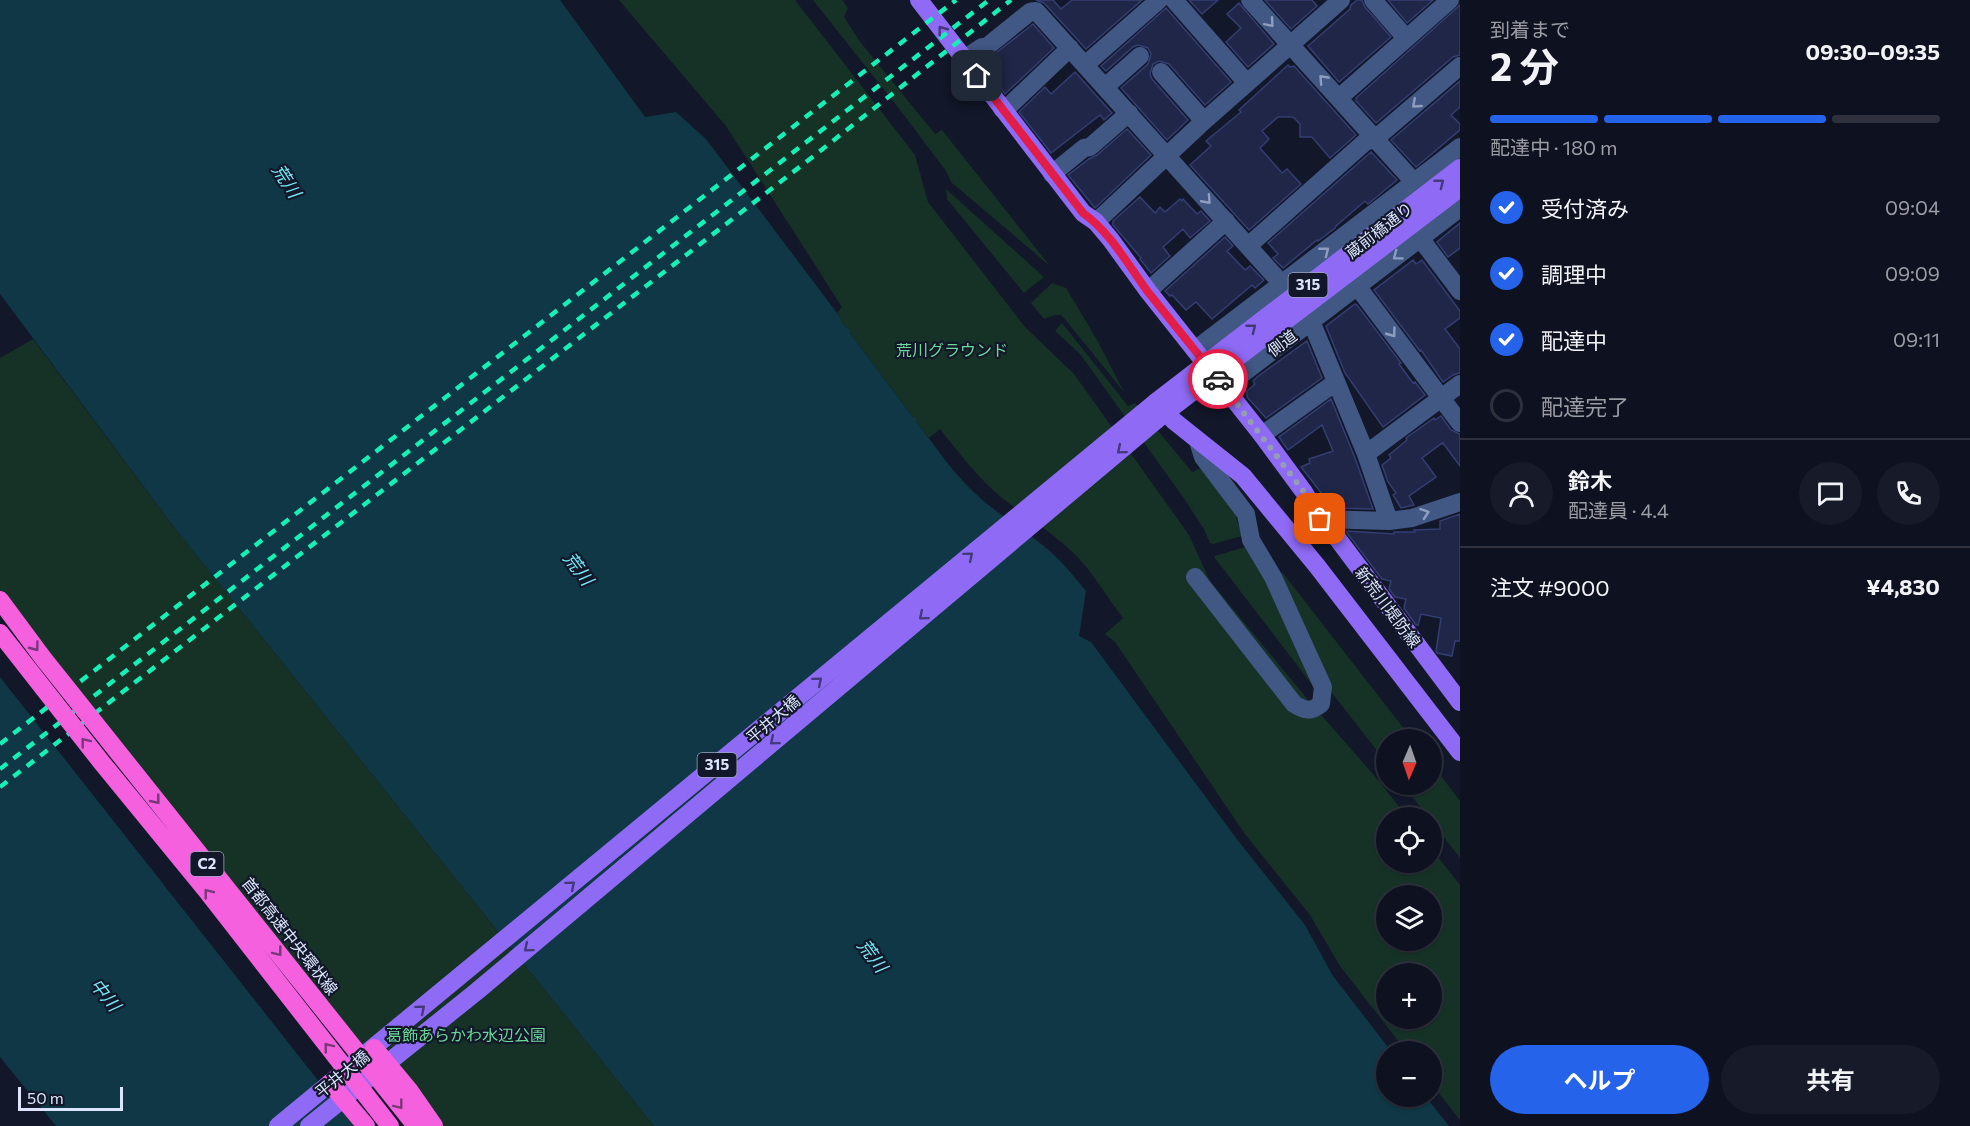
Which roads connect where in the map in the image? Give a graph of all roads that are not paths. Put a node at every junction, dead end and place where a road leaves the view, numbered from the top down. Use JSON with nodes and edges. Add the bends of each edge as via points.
{"nodes":[{"id":1,"x":920,"y":0,"type":"edge"},
{"id":2,"x":1159,"y":0,"type":"edge"},
{"id":3,"x":1174,"y":0,"type":"edge"},
{"id":4,"x":1250,"y":0,"type":"edge"},
{"id":5,"x":1341,"y":0,"type":"edge"},
{"id":6,"x":1373,"y":0,"type":"edge"},
{"id":7,"x":1449,"y":0,"type":"edge"},
{"id":8,"x":1406,"y":38,"type":"junction"},
{"id":9,"x":1290,"y":45,"type":"junction"},
{"id":10,"x":1070,"y":48,"type":"junction"},
{"id":11,"x":1140,"y":56,"type":"dead end"},
{"id":12,"x":964,"y":59,"type":"junction"},
{"id":13,"x":1085,"y":65,"type":"junction"},
{"id":14,"x":1460,"y":66,"type":"edge"},
{"id":15,"x":1161,"y":72,"type":"dead end"},
{"id":16,"x":1247,"y":83,"type":"junction"},
{"id":17,"x":1105,"y":87,"type":"junction"},
{"id":18,"x":1340,"y":97,"type":"junction"},
{"id":19,"x":1002,"y":109,"type":"junction"},
{"id":20,"x":1129,"y":113,"type":"junction"},
{"id":21,"x":1204,"y":121,"type":"junction"},
{"id":22,"x":1376,"y":138,"type":"junction"},
{"id":23,"x":1460,"y":147,"type":"edge"},
{"id":24,"x":1168,"y":156,"type":"junction"},
{"id":25,"x":1460,"y":168,"type":"edge"},
{"id":26,"x":1052,"y":174,"type":"junction"},
{"id":27,"x":1414,"y":182,"type":"junction"},
{"id":28,"x":1460,"y":188,"type":"edge"},
{"id":29,"x":1460,"y":208,"type":"edge"},
{"id":30,"x":1226,"y":221,"type":"junction"},
{"id":31,"x":1096,"y":222,"type":"junction"},
{"id":32,"x":1420,"y":238,"type":"junction"},
{"id":33,"x":1248,"y":246,"type":"junction"},
{"id":34,"x":1282,"y":284,"type":"junction"},
{"id":35,"x":1357,"y":286,"type":"junction"},
{"id":36,"x":1148,"y":291,"type":"junction"},
{"id":37,"x":1460,"y":291,"type":"edge"},
{"id":38,"x":1311,"y":321,"type":"junction"},
{"id":39,"x":1195,"y":350,"type":"junction"},
{"id":40,"x":1336,"y":382,"type":"junction"},
{"id":41,"x":1460,"y":384,"type":"edge"},
{"id":42,"x":1224,"y":387,"type":"junction"},
{"id":43,"x":1441,"y":398,"type":"junction"},
{"id":44,"x":1161,"y":407,"type":"junction"},
{"id":45,"x":1460,"y":423,"type":"edge"},
{"id":46,"x":1262,"y":435,"type":"junction"},
{"id":47,"x":1198,"y":441,"type":"junction"},
{"id":48,"x":1366,"y":454,"type":"junction"},
{"id":49,"x":1460,"y":502,"type":"edge"},
{"id":50,"x":1320,"y":519,"type":"junction"},
{"id":51,"x":1389,"y":521,"type":"junction"},
{"id":52,"x":1195,"y":577,"type":"dead end"},
{"id":53,"x":0,"y":600,"type":"edge"},
{"id":54,"x":0,"y":633,"type":"edge"},
{"id":55,"x":1460,"y":702,"type":"edge"},
{"id":56,"x":1460,"y":752,"type":"edge"},
{"id":57,"x":374,"y":1048,"type":"junction"},
{"id":58,"x":387,"y":1065,"type":"junction"},
{"id":59,"x":330,"y":1083,"type":"junction"},
{"id":60,"x":343,"y":1099,"type":"junction"},
{"id":61,"x":278,"y":1126,"type":"edge"},
{"id":62,"x":309,"y":1126,"type":"edge"},
{"id":63,"x":366,"y":1126,"type":"edge"},
{"id":64,"x":390,"y":1126,"type":"edge"},
{"id":65,"x":416,"y":1126,"type":"edge"},
{"id":66,"x":434,"y":1126,"type":"edge"}],
"edges":[{"from":12,"to":1,"type":"main road","name":"新荒川堤防線","one_way":true},
{"from":2,"to":13,"type":"street"},
{"from":3,"to":16,"type":"street"},
{"from":4,"to":9,"type":"street","one_way":true},
{"from":5,"to":9,"type":"street"},
{"from":6,"to":8,"type":"street"},
{"from":7,"to":8,"type":"street"},
{"from":8,"to":18,"type":"street"},
{"from":9,"to":16,"type":"street"},
{"from":18,"to":9,"type":"street","one_way":true},
{"from":10,"to":12,"type":"street","via":[[1036,11]]},
{"from":10,"to":13,"type":"street"},
{"from":10,"to":19,"type":"street"},
{"from":11,"to":17,"type":"street"},
{"from":12,"to":19,"type":"main road","name":"新荒川堤防線"},
{"from":13,"to":17,"type":"street"},
{"from":14,"to":22,"type":"street","one_way":true},
{"from":15,"to":21,"type":"street"},
{"from":16,"to":21,"type":"street"},
{"from":17,"to":20,"type":"street"},
{"from":18,"to":22,"type":"street"},
{"from":19,"to":26,"type":"main road","name":"新荒川堤防線"},
{"from":20,"to":24,"type":"street"},
{"from":20,"to":26,"type":"street"},
{"from":21,"to":24,"type":"street"},
{"from":22,"to":27,"type":"street"},
{"from":22,"to":33,"type":"street","via":[[1365,142]]},
{"from":23,"to":27,"type":"street"},
{"from":24,"to":30,"type":"street","one_way":true},
{"from":24,"to":31,"type":"street"},
{"from":44,"to":25,"type":"main road","name":"蔵前橋通り","number":"315","one_way":true,"bridge":true},
{"from":26,"to":31,"type":"main road","name":"新荒川堤防線","via":[[1083,213]]},
{"from":34,"to":27,"type":"street","one_way":true},
{"from":28,"to":44,"type":"main road","name":"蔵前橋通り","number":"315","bridge":true},
{"from":29,"to":32,"type":"street","name":"側道"},
{"from":30,"to":33,"type":"street"},
{"from":30,"to":36,"type":"street"},
{"from":31,"to":36,"type":"main road","name":"新荒川堤防線"},
{"from":32,"to":35,"type":"street","name":"側道","one_way":true},
{"from":32,"to":37,"type":"street"},
{"from":33,"to":34,"type":"street"},
{"from":34,"to":38,"type":"street"},
{"from":34,"to":39,"type":"street"},
{"from":35,"to":38,"type":"street","name":"側道"},
{"from":35,"to":43,"type":"street","one_way":true},
{"from":36,"to":39,"type":"main road","name":"新荒川堤防線"},
{"from":38,"to":40,"type":"street"},
{"from":38,"to":42,"type":"street","name":"側道"},
{"from":39,"to":42,"type":"main road","name":"新荒川堤防線"},
{"from":40,"to":46,"type":"street"},
{"from":40,"to":48,"type":"street"},
{"from":41,"to":43,"type":"street"},
{"from":42,"to":46,"type":"main road","name":"新荒川堤防線"},
{"from":43,"to":45,"type":"street"},
{"from":43,"to":48,"type":"street"},
{"from":44,"to":47,"type":"main road","name":"新荒川堤防線"},
{"from":57,"to":44,"type":"main road","name":"平井大橋","number":"315","one_way":true},
{"from":44,"to":58,"type":"main road","name":"平井大橋","number":"315","one_way":true},
{"from":46,"to":50,"type":"main road","name":"新荒川堤防線"},
{"from":47,"to":52,"type":"street","via":[[1203,457],[1245,514],[1251,540],[1273,577],[1323,687],[1322,704],[1313,710],[1294,704]]},
{"from":47,"to":56,"type":"main road","name":"新荒川堤防線","via":[[1243,476]]},
{"from":48,"to":51,"type":"street"},
{"from":51,"to":49,"type":"street","one_way":true,"via":[[1412,518]]},
{"from":50,"to":51,"type":"street"},
{"from":50,"to":55,"type":"main road","name":"新荒川堤防線"},
{"from":53,"to":65,"type":"highway","name":"首都高速中央環状線","number":"C2","one_way":true,"bridge":true},
{"from":64,"to":54,"type":"highway","number":"C2","one_way":true,"bridge":true},
{"from":57,"to":58,"type":"highway"},
{"from":57,"to":59,"type":"main road","name":"平井大橋","number":"315","bridge":true},
{"from":58,"to":60,"type":"main road","name":"平井大橋","number":"315","bridge":true},
{"from":58,"to":66,"type":"highway"},
{"from":59,"to":60,"type":"highway"},
{"from":59,"to":61,"type":"main road","name":"平井大橋","number":"315"},
{"from":60,"to":62,"type":"main road","name":"平井大橋","number":"315"},
{"from":60,"to":63,"type":"highway"}]}
